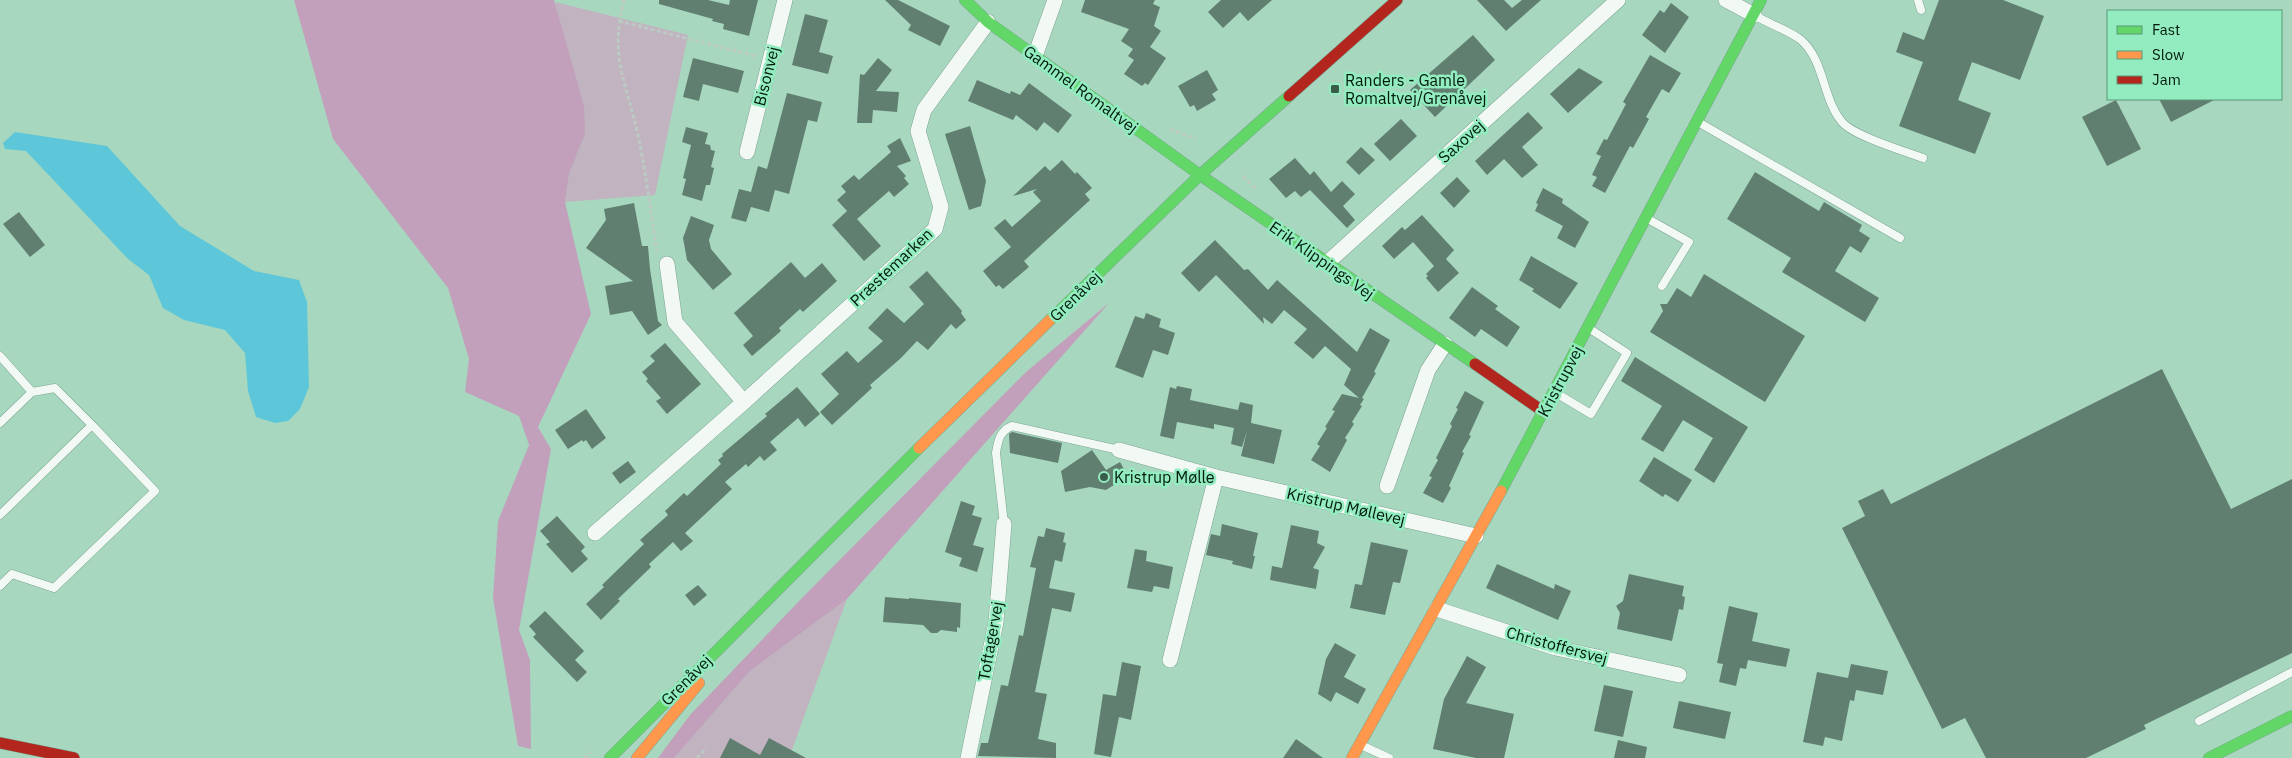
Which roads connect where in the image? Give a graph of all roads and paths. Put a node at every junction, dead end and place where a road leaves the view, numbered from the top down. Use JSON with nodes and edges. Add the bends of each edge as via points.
{"nodes":[{"id":1,"x":624,"y":0,"type":"edge"},
{"id":2,"x":785,"y":0,"type":"edge"},
{"id":3,"x":965,"y":0,"type":"edge"},
{"id":4,"x":1055,"y":0,"type":"edge"},
{"id":5,"x":1397,"y":0,"type":"edge"},
{"id":6,"x":1618,"y":0,"type":"edge"},
{"id":7,"x":1726,"y":0,"type":"edge"},
{"id":8,"x":1761,"y":0,"type":"edge"},
{"id":9,"x":1918,"y":0,"type":"edge"},
{"id":10,"x":1921,"y":10,"type":"dead end"},
{"id":11,"x":1754,"y":16,"type":"junction"},
{"id":12,"x":618,"y":21,"type":"junction"},
{"id":13,"x":988,"y":22,"type":"junction"},
{"id":14,"x":1035,"y":56,"type":"junction"},
{"id":15,"x":770,"y":59,"type":"junction"},
{"id":16,"x":1698,"y":122,"type":"junction"},
{"id":17,"x":747,"y":152,"type":"dead end"},
{"id":18,"x":1923,"y":158,"type":"dead end"},
{"id":19,"x":1200,"y":175,"type":"junction"},
{"id":20,"x":1646,"y":218,"type":"junction"},
{"id":21,"x":1900,"y":238,"type":"dead end"},
{"id":22,"x":1326,"y":263,"type":"junction"},
{"id":23,"x":667,"y":264,"type":"joint"},
{"id":24,"x":1662,"y":286,"type":"dead end"},
{"id":25,"x":1588,"y":328,"type":"junction"},
{"id":26,"x":1444,"y":344,"type":"junction"},
{"id":27,"x":0,"y":356,"type":"edge"},
{"id":28,"x":32,"y":392,"type":"junction"},
{"id":29,"x":1554,"y":392,"type":"junction"},
{"id":30,"x":744,"y":402,"type":"junction"},
{"id":31,"x":1544,"y":412,"type":"junction"},
{"id":32,"x":0,"y":423,"type":"edge"},
{"id":33,"x":92,"y":425,"type":"junction"},
{"id":34,"x":1119,"y":450,"type":"joint"},
{"id":35,"x":1216,"y":477,"type":"junction"},
{"id":36,"x":1386,"y":486,"type":"dead end"},
{"id":37,"x":0,"y":515,"type":"edge"},
{"id":38,"x":1004,"y":524,"type":"joint"},
{"id":39,"x":595,"y":534,"type":"dead end"},
{"id":40,"x":1476,"y":536,"type":"junction"},
{"id":41,"x":0,"y":586,"type":"edge"},
{"id":42,"x":763,"y":603,"type":"junction"},
{"id":43,"x":1437,"y":609,"type":"junction"},
{"id":44,"x":1170,"y":660,"type":"dead end"},
{"id":45,"x":2292,"y":672,"type":"edge"},
{"id":46,"x":1679,"y":674,"type":"dead end"},
{"id":47,"x":668,"y":698,"type":"junction"},
{"id":48,"x":2292,"y":716,"type":"edge"},
{"id":49,"x":2200,"y":721,"type":"dead end"},
{"id":50,"x":0,"y":743,"type":"edge"},
{"id":51,"x":1361,"y":746,"type":"junction"},
{"id":52,"x":706,"y":748,"type":"dead end"},
{"id":53,"x":74,"y":758,"type":"edge"},
{"id":54,"x":596,"y":758,"type":"edge"},
{"id":55,"x":610,"y":758,"type":"edge"},
{"id":56,"x":637,"y":758,"type":"edge"},
{"id":57,"x":697,"y":758,"type":"edge"},
{"id":58,"x":968,"y":758,"type":"edge"},
{"id":59,"x":1352,"y":758,"type":"edge"},
{"id":60,"x":1389,"y":758,"type":"edge"},
{"id":61,"x":2209,"y":758,"type":"edge"}],
"edges":[{"from":1,"to":12,"type":"path"},
{"from":2,"to":15,"type":"street","name":"Bisonvej"},
{"from":3,"to":13,"type":"street","name":"Gammel Romaltvej"},
{"from":4,"to":14,"type":"street"},
{"from":5,"to":19,"type":"street","name":"Grenåvej"},
{"from":6,"to":22,"type":"street","name":"Saxovej"},
{"from":7,"to":11,"type":"street"},
{"from":8,"to":11,"type":"street","name":"Kristrupvej"},
{"from":9,"to":10,"type":"lane"},
{"from":11,"to":16,"type":"street","name":"Kristrupvej"},
{"from":11,"to":18,"type":"lane","via":[[1801,40],[1816,59],[1830,102],[1843,123],[1863,135]]},
{"from":12,"to":15,"type":"path"},
{"from":12,"to":23,"type":"path","via":[[616,52],[620,76],[637,134],[658,253]]},
{"from":13,"to":14,"type":"street","name":"Gammel Romaltvej"},
{"from":13,"to":30,"type":"street","name":"Præstemarken","via":[[924,110],[918,131],[941,207],[934,229]]},
{"from":14,"to":19,"type":"street","name":"Gammel Romaltvej"},
{"from":15,"to":17,"type":"street","name":"Bisonvej"},
{"from":16,"to":20,"type":"street","name":"Kristrupvej"},
{"from":16,"to":21,"type":"lane"},
{"from":19,"to":22,"type":"street","name":"Erik Klippings Vej"},
{"from":19,"to":42,"type":"street","name":"Grenåvej"},
{"from":20,"to":24,"type":"lane","via":[[1689,242]]},
{"from":20,"to":25,"type":"street","name":"Kristrupvej"},
{"from":22,"to":26,"type":"street","name":"Erik Klippings Vej"},
{"from":23,"to":30,"type":"street","via":[[675,322]]},
{"from":25,"to":29,"type":"street","name":"Kristrupvej"},
{"from":25,"to":29,"type":"lane","via":[[1627,353],[1591,414]]},
{"from":26,"to":31,"type":"street","name":"Erik Klippings Vej"},
{"from":26,"to":36,"type":"street","via":[[1428,370]]},
{"from":27,"to":28,"type":"lane"},
{"from":28,"to":32,"type":"lane"},
{"from":28,"to":33,"type":"lane","via":[[55,388]]},
{"from":29,"to":31,"type":"street","name":"Kristrupvej"},
{"from":30,"to":39,"type":"street","name":"Præstemarken"},
{"from":31,"to":40,"type":"street","name":"Kristrupvej"},
{"from":33,"to":37,"type":"lane"},
{"from":33,"to":41,"type":"lane","via":[[156,491],[54,588],[12,574]]},
{"from":34,"to":35,"type":"street","name":"Kristrup Møllevej"},
{"from":34,"to":38,"type":"lane","via":[[1012,426],[1005,429],[997,443],[996,453]]},
{"from":35,"to":40,"type":"street","name":"Kristrup Møllevej"},
{"from":35,"to":44,"type":"street"},
{"from":38,"to":58,"type":"street","name":"Toftagervej","via":[[996,622]]},
{"from":40,"to":43,"type":"street","name":"Kristrupvej"},
{"from":42,"to":47,"type":"street","name":"Grenåvej"},
{"from":42,"to":56,"type":"street","name":"Grenåvej"},
{"from":43,"to":46,"type":"street","name":"Christoffersvej","via":[[1556,648]]},
{"from":43,"to":51,"type":"street","name":"Kristrupvej"},
{"from":45,"to":49,"type":"lane"},
{"from":47,"to":54,"type":"street","via":[[631,721]]},
{"from":47,"to":55,"type":"street","name":"Grenåvej"},
{"from":48,"to":61,"type":"street"},
{"from":50,"to":53,"type":"street"},
{"from":51,"to":59,"type":"street","name":"Kristrupvej"},
{"from":51,"to":60,"type":"lane"},
{"from":52,"to":57,"type":"path"}]}
